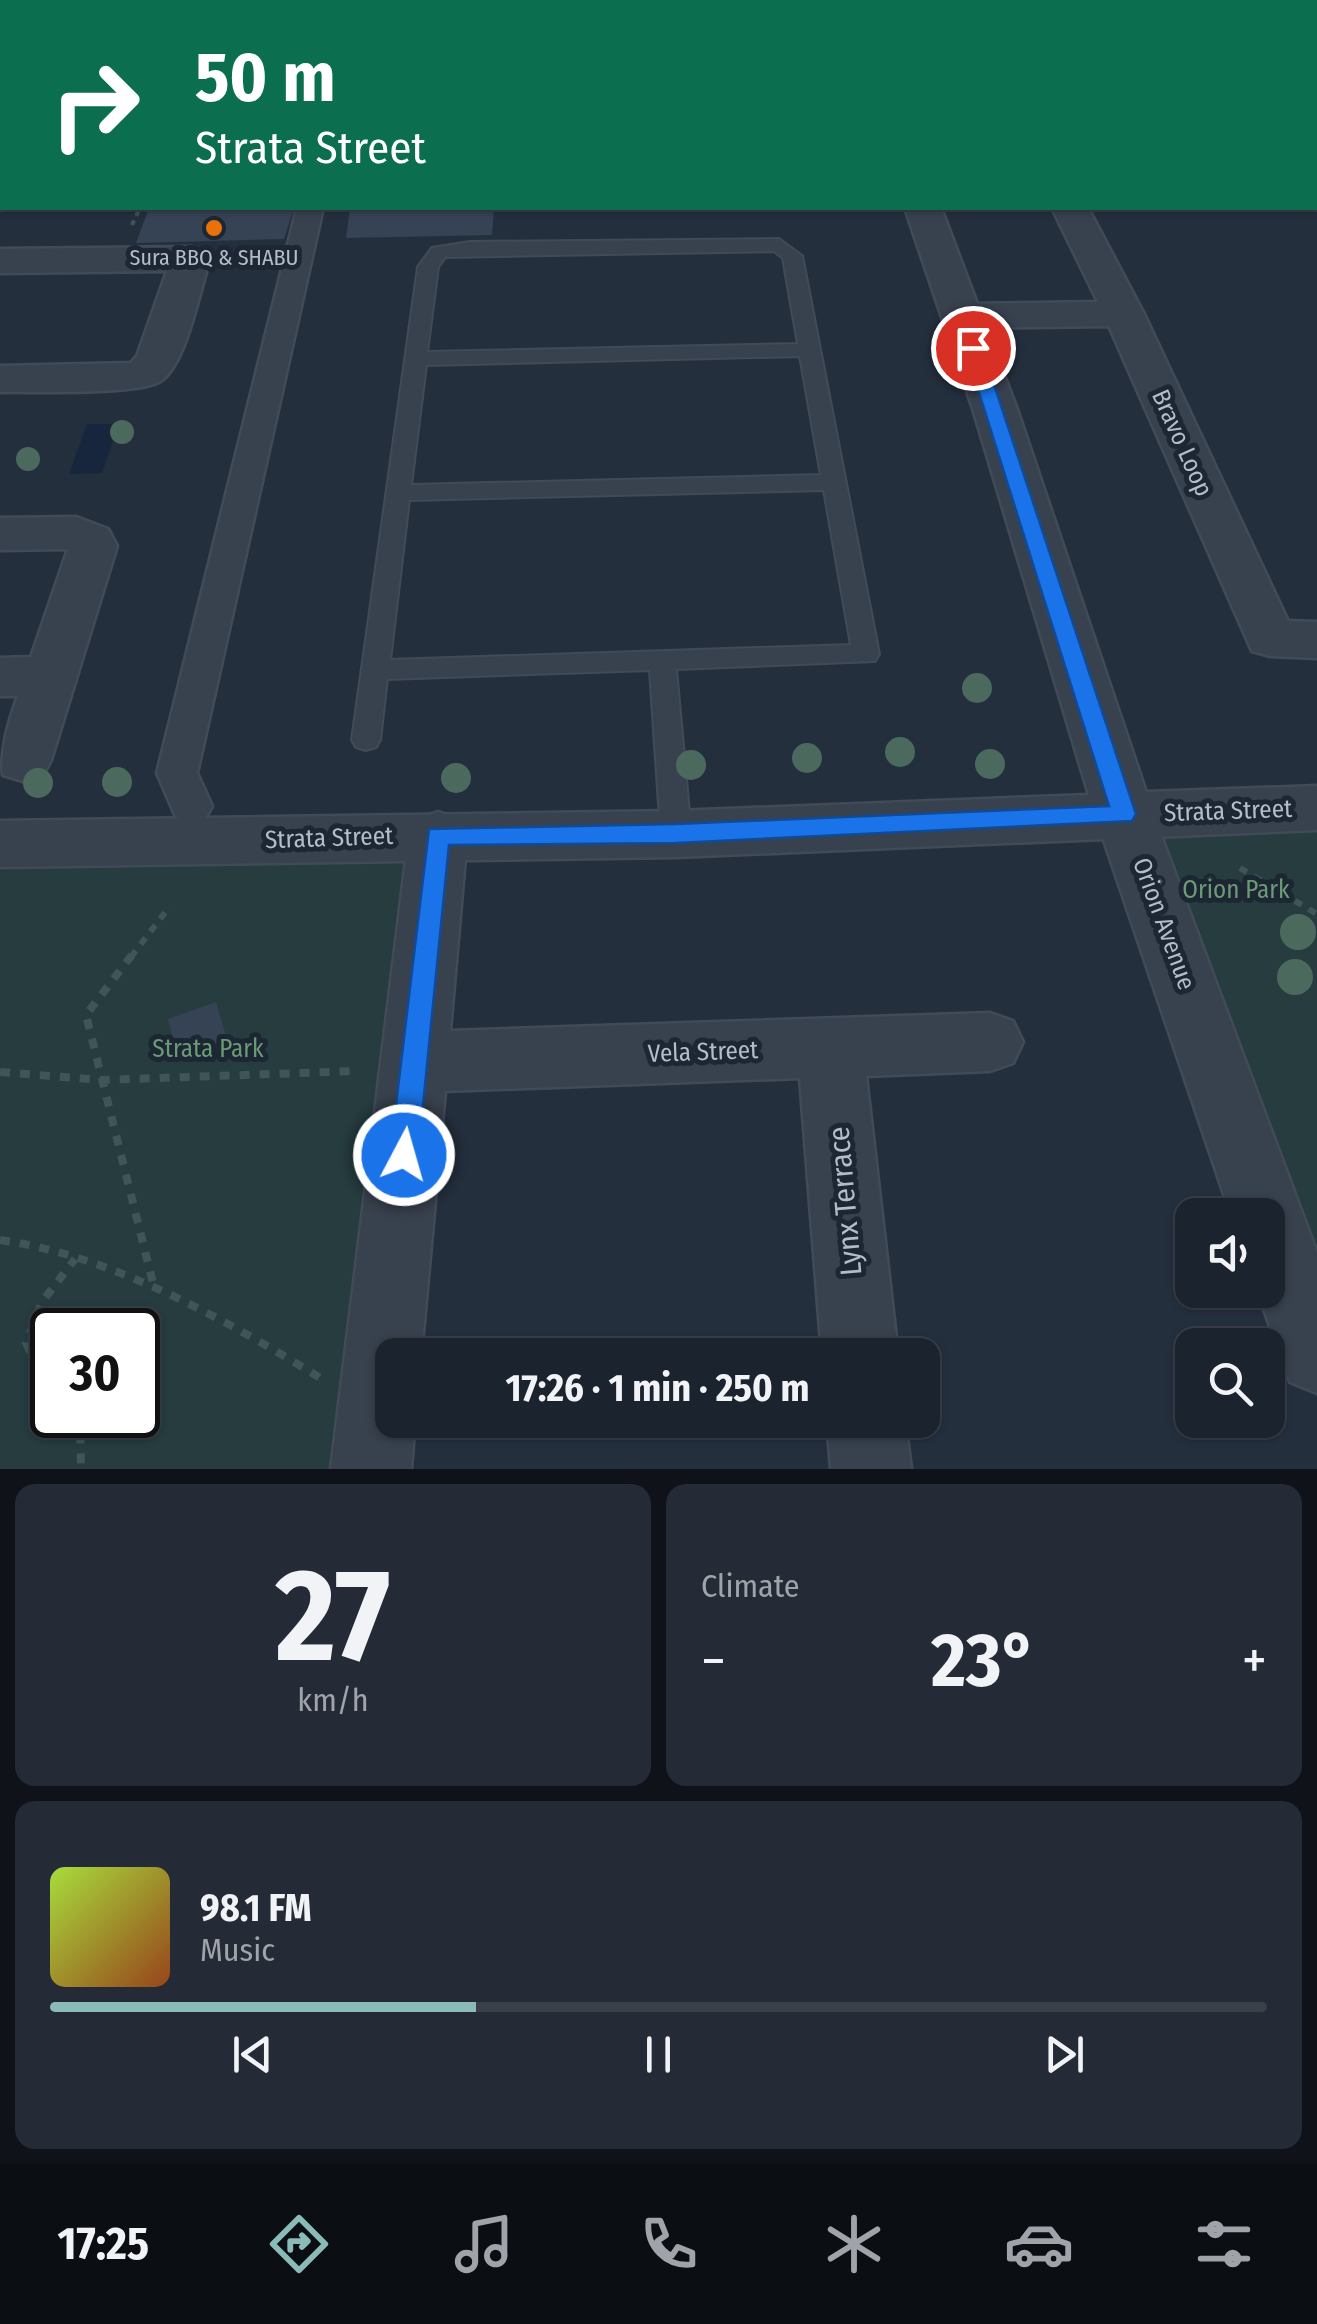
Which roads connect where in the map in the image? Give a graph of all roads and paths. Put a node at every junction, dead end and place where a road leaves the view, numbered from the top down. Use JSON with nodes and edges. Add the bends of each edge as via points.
{"nodes":[{"id":1,"x":631,"y":0,"type":"edge"},
{"id":2,"x":657,"y":0,"type":"edge"},
{"id":3,"x":310,"y":210,"type":"edge"},
{"id":4,"x":923,"y":210,"type":"edge"},
{"id":5,"x":1071,"y":210,"type":"edge"},
{"id":6,"x":0,"y":261,"type":"edge"},
{"id":7,"x":1124,"y":314,"type":"junction"},
{"id":8,"x":962,"y":316,"type":"junction"},
{"id":9,"x":810,"y":350,"type":"junction"},
{"id":10,"x":416,"y":360,"type":"junction"},
{"id":11,"x":0,"y":379,"type":"edge"},
{"id":12,"x":834,"y":482,"type":"junction"},
{"id":13,"x":398,"y":494,"type":"junction"},
{"id":14,"x":0,"y":534,"type":"edge"},
{"id":15,"x":1317,"y":640,"type":"edge"},
{"id":16,"x":662,"y":660,"type":"junction"},
{"id":17,"x":374,"y":670,"type":"junction"},
{"id":18,"x":26,"y":676,"type":"edge"},
{"id":19,"x":366,"y":740,"type":"dead end"},
{"id":20,"x":22,"y":760,"type":"dead end"},
{"id":21,"x":191,"y":806,"type":"dead end"},
{"id":22,"x":1317,"y":808,"type":"edge"},
{"id":23,"x":1124,"y":814,"type":"junction"},
{"id":24,"x":676,"y":834,"type":"junction"},
{"id":25,"x":438,"y":836,"type":"junction"},
{"id":26,"x":0,"y":844,"type":"edge"},
{"id":27,"x":1240,"y":868,"type":"dead end"},
{"id":28,"x":170,"y":906,"type":"dead end"},
{"id":29,"x":1317,"y":914,"type":"edge"},
{"id":30,"x":990,"y":1042,"type":"dead end"},
{"id":31,"x":830,"y":1047,"type":"junction"},
{"id":32,"x":390,"y":1066,"type":"junction"},
{"id":33,"x":0,"y":1072,"type":"edge"},
{"id":34,"x":102,"y":1080,"type":"junction"},
{"id":35,"x":0,"y":1240,"type":"edge"},
{"id":36,"x":76,"y":1260,"type":"junction"},
{"id":37,"x":154,"y":1287,"type":"junction"},
{"id":38,"x":40,"y":1308,"type":"edge"},
{"id":39,"x":858,"y":1338,"type":"edge"},
{"id":40,"x":1317,"y":1355,"type":"edge"},
{"id":41,"x":332,"y":1384,"type":"dead end"},
{"id":42,"x":80,"y":1438,"type":"edge"},
{"id":43,"x":868,"y":1438,"type":"edge"},
{"id":44,"x":81,"y":1469,"type":"edge"},
{"id":45,"x":371,"y":1469,"type":"edge"},
{"id":46,"x":871,"y":1469,"type":"edge"}],
"edges":[{"from":1,"to":2,"type":"lane"},
{"from":3,"to":21,"type":"street","via":[[176,773]]},
{"from":4,"to":8,"type":"street","name":"Orion Avenue"},
{"from":5,"to":7,"type":"street","name":"Bravo Loop"},
{"from":6,"to":11,"type":"street","via":[[192,259],[157,359],[146,372]]},
{"from":7,"to":8,"type":"street"},
{"from":7,"to":15,"type":"street","name":"Bravo Loop","via":[[1270,638]]},
{"from":8,"to":23,"type":"street","name":"Orion Avenue"},
{"from":9,"to":10,"type":"lane"},
{"from":9,"to":10,"type":"lane","via":[[792,256],[780,245],[470,248],[440,252],[428,267]]},
{"from":9,"to":12,"type":"lane"},
{"from":10,"to":13,"type":"lane"},
{"from":12,"to":13,"type":"lane"},
{"from":12,"to":16,"type":"lane","via":[[866,654]]},
{"from":13,"to":17,"type":"lane"},
{"from":14,"to":18,"type":"street","via":[[76,534],[94,546]]},
{"from":16,"to":17,"type":"lane"},
{"from":16,"to":24,"type":"lane"},
{"from":17,"to":19,"type":"lane"},
{"from":18,"to":20,"type":"street"},
{"from":22,"to":23,"type":"street","name":"Strata Street"},
{"from":23,"to":24,"type":"street","name":"Strata Street"},
{"from":23,"to":40,"type":"street","name":"Orion Avenue"},
{"from":24,"to":25,"type":"street","name":"Strata Street"},
{"from":25,"to":26,"type":"street","name":"Strata Street"},
{"from":25,"to":32,"type":"street"},
{"from":27,"to":29,"type":"path"},
{"from":28,"to":34,"type":"path","via":[[86,1016]]},
{"from":30,"to":31,"type":"street","name":"Vela Street"},
{"from":31,"to":32,"type":"street","name":"Vela Street"},
{"from":31,"to":39,"type":"street","name":"Lynx Terrace"},
{"from":32,"to":34,"type":"path"},
{"from":32,"to":45,"type":"street"},
{"from":33,"to":34,"type":"path"},
{"from":34,"to":37,"type":"path"},
{"from":35,"to":36,"type":"path"},
{"from":36,"to":37,"type":"path"},
{"from":36,"to":38,"type":"path"},
{"from":37,"to":41,"type":"path","via":[[245,1330]]},
{"from":42,"to":44,"type":"path"},
{"from":43,"to":46,"type":"street"}]}
